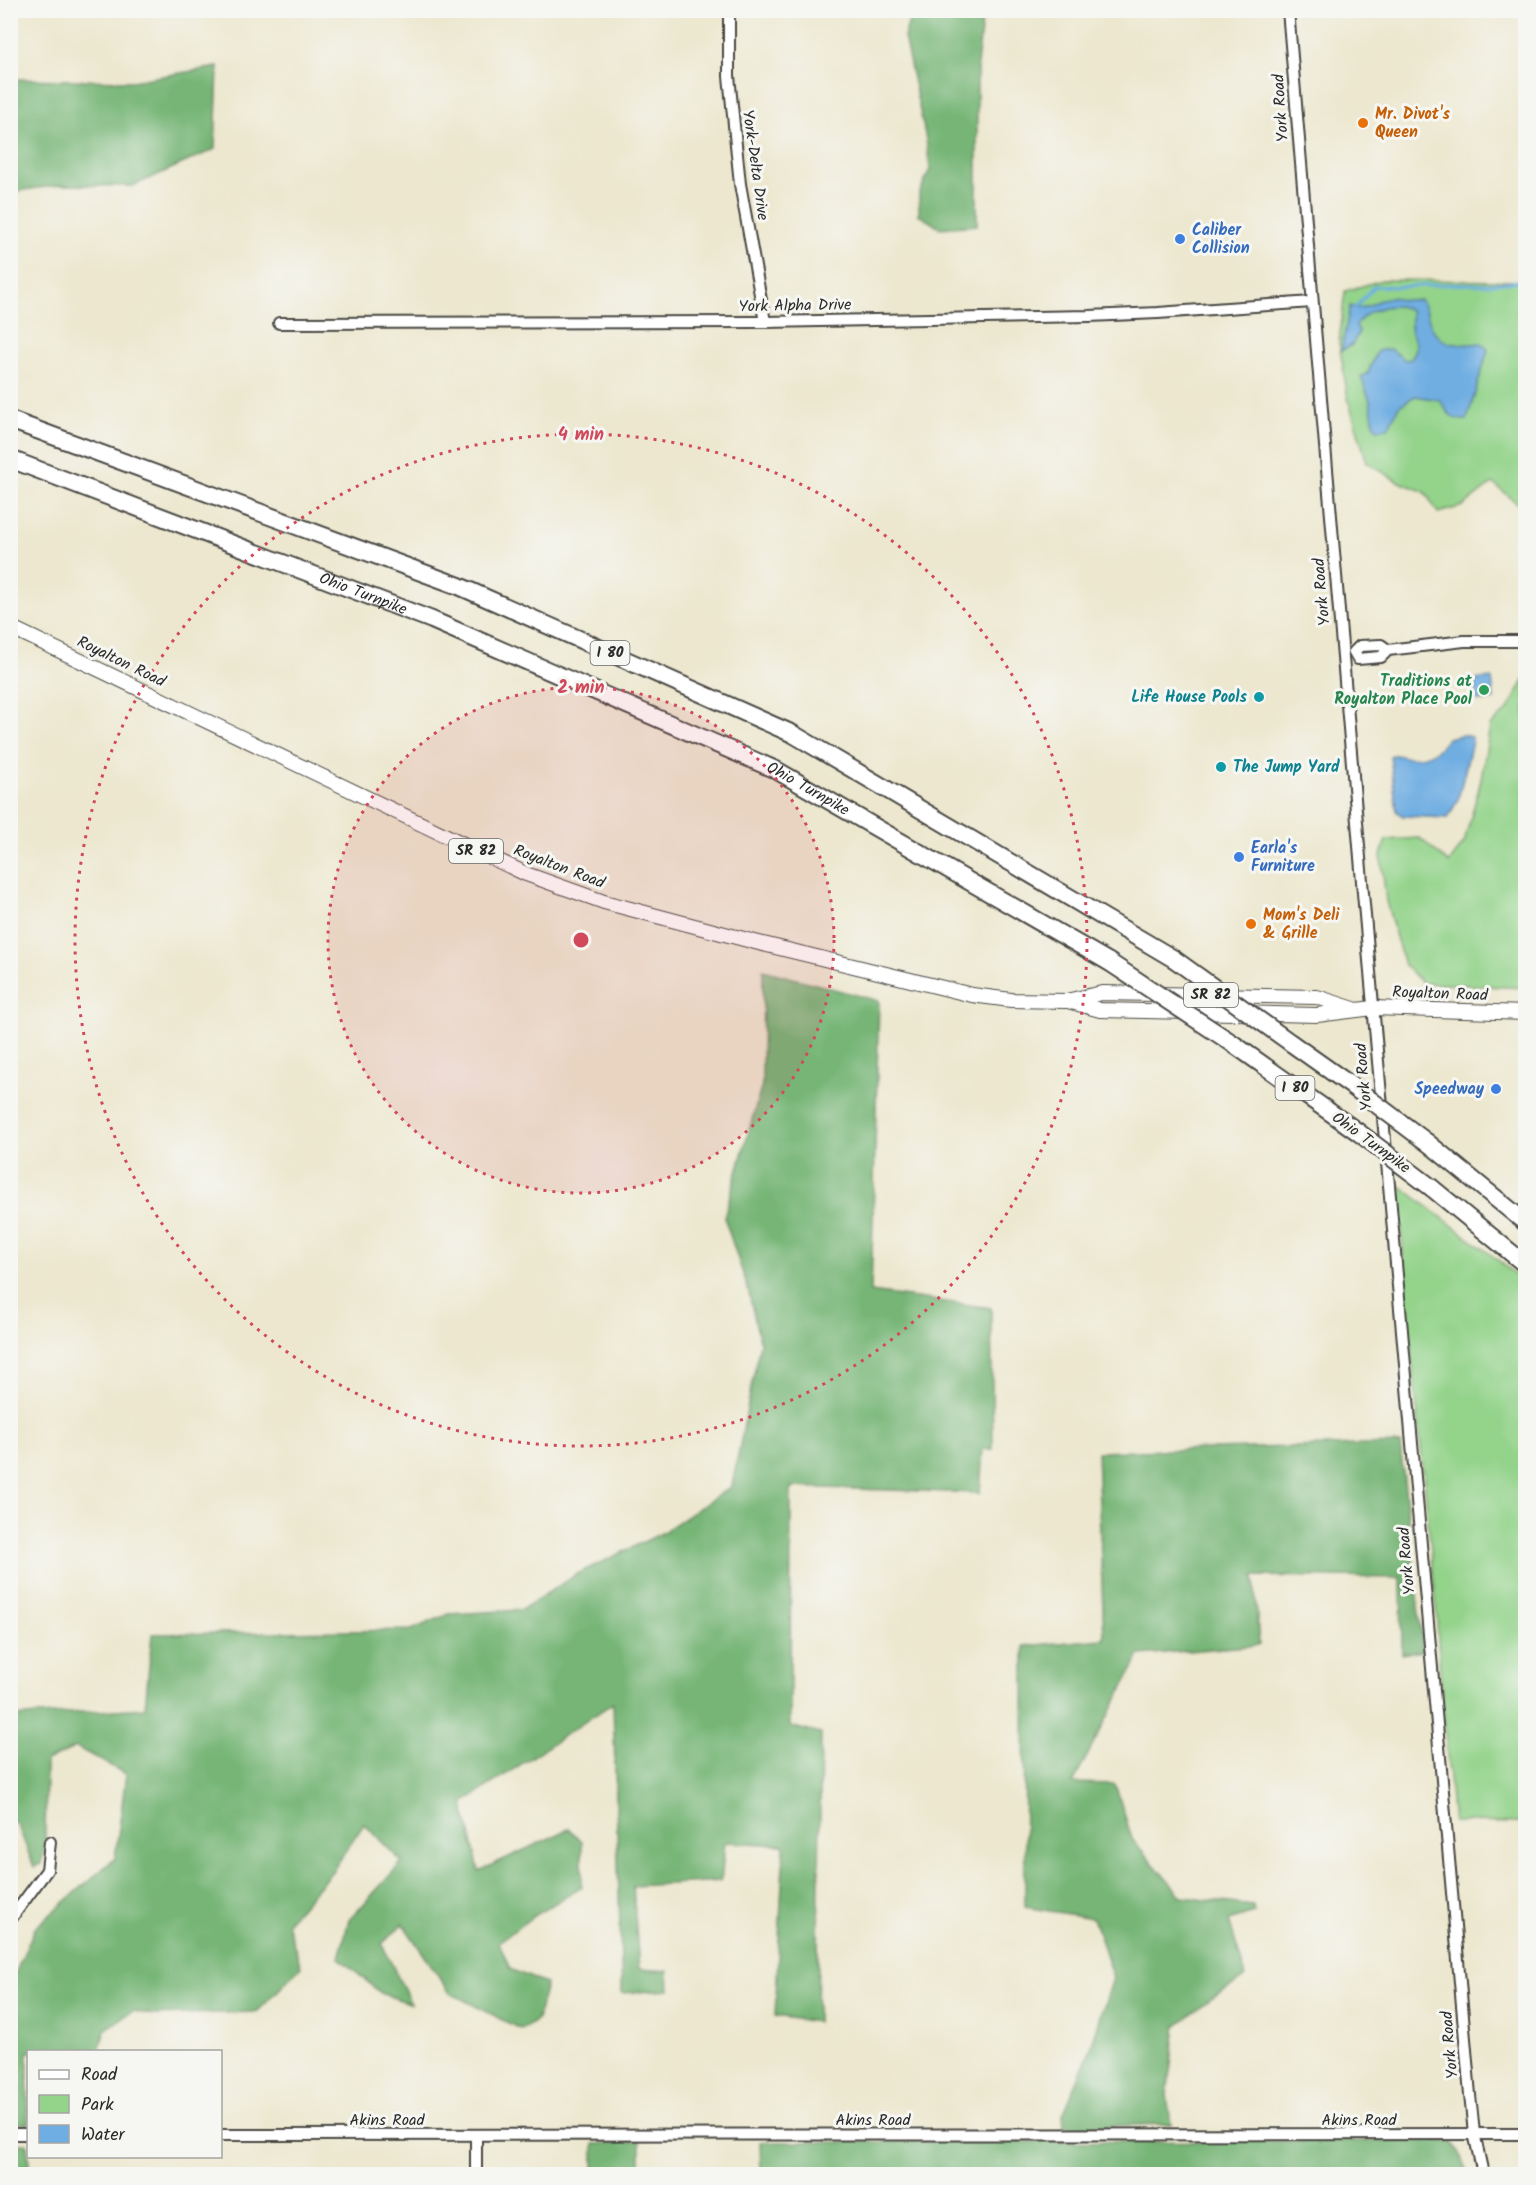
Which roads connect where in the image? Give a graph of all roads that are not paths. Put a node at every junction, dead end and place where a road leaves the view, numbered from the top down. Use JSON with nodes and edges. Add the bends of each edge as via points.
{"nodes":[{"id":1,"x":729,"y":10,"type":"edge"},
{"id":2,"x":1288,"y":10,"type":"edge"},
{"id":3,"x":1311,"y":302,"type":"junction"},
{"id":4,"x":765,"y":322,"type":"junction"},
{"id":5,"x":279,"y":323,"type":"dead end"},
{"id":6,"x":10,"y":420,"type":"edge"},
{"id":7,"x":10,"y":459,"type":"edge"},
{"id":8,"x":10,"y":627,"type":"edge"},
{"id":9,"x":1526,"y":641,"type":"edge"},
{"id":10,"x":1342,"y":652,"type":"junction"},
{"id":11,"x":1373,"y":1008,"type":"junction"},
{"id":12,"x":1526,"y":1013,"type":"edge"},
{"id":13,"x":1526,"y":1223,"type":"edge"},
{"id":14,"x":1526,"y":1265,"type":"edge"},
{"id":15,"x":50,"y":1842,"type":"dead end"},
{"id":16,"x":10,"y":1920,"type":"edge"},
{"id":17,"x":1474,"y":2133,"type":"junction"},
{"id":18,"x":10,"y":2134,"type":"edge"},
{"id":19,"x":27,"y":2134,"type":"edge"},
{"id":20,"x":1526,"y":2134,"type":"edge"},
{"id":21,"x":222,"y":2135,"type":"edge"},
{"id":22,"x":476,"y":2135,"type":"junction"},
{"id":23,"x":476,"y":2175,"type":"edge"},
{"id":24,"x":1483,"y":2175,"type":"edge"}],
"edges":[{"from":1,"to":4,"type":"street","name":"York-Delta Drive","via":[[729,76],[740,184]]},
{"from":2,"to":3,"type":"street","name":"York Road"},
{"from":3,"to":4,"type":"street","name":"York Alpha Drive","via":[[1121,315]]},
{"from":3,"to":10,"type":"street","name":"York Road"},
{"from":4,"to":5,"type":"street","name":"York Alpha Drive"},
{"from":6,"to":13,"type":"highway","name":"Ohio Turnpike","number":"I 80","bridge":true,"via":[[459,586],[793,734],[1174,959],[1356,1089]]},
{"from":7,"to":14,"type":"highway","name":"Ohio Turnpike","number":"I 80","bridge":true,"via":[[432,620],[776,770],[1109,962],[1232,1043],[1358,1132]]},
{"from":8,"to":11,"type":"main road","name":"Royalton Road","number":"SR 82","via":[[526,874],[604,902],[972,995],[1066,1001],[1100,1010],[1125,1011],[1317,1015]]},
{"from":9,"to":10,"type":"street","via":[[1464,641],[1388,650],[1381,645],[1360,646],[1354,652]]},
{"from":10,"to":11,"type":"street","name":"York Road"},
{"from":11,"to":12,"type":"main road","name":"Royalton Road","number":"SR 82"},
{"from":11,"to":17,"type":"street","name":"York Road"},
{"from":15,"to":16,"type":"street","via":[[47,1870]]},
{"from":17,"to":20,"type":"street","name":"Akins Road"},
{"from":17,"to":22,"type":"street","name":"Akins Road"},
{"from":17,"to":24,"type":"street","name":"York Road"},
{"from":18,"to":19,"type":"street"},
{"from":21,"to":22,"type":"street","name":"Akins Road"},
{"from":22,"to":23,"type":"street"}]}
